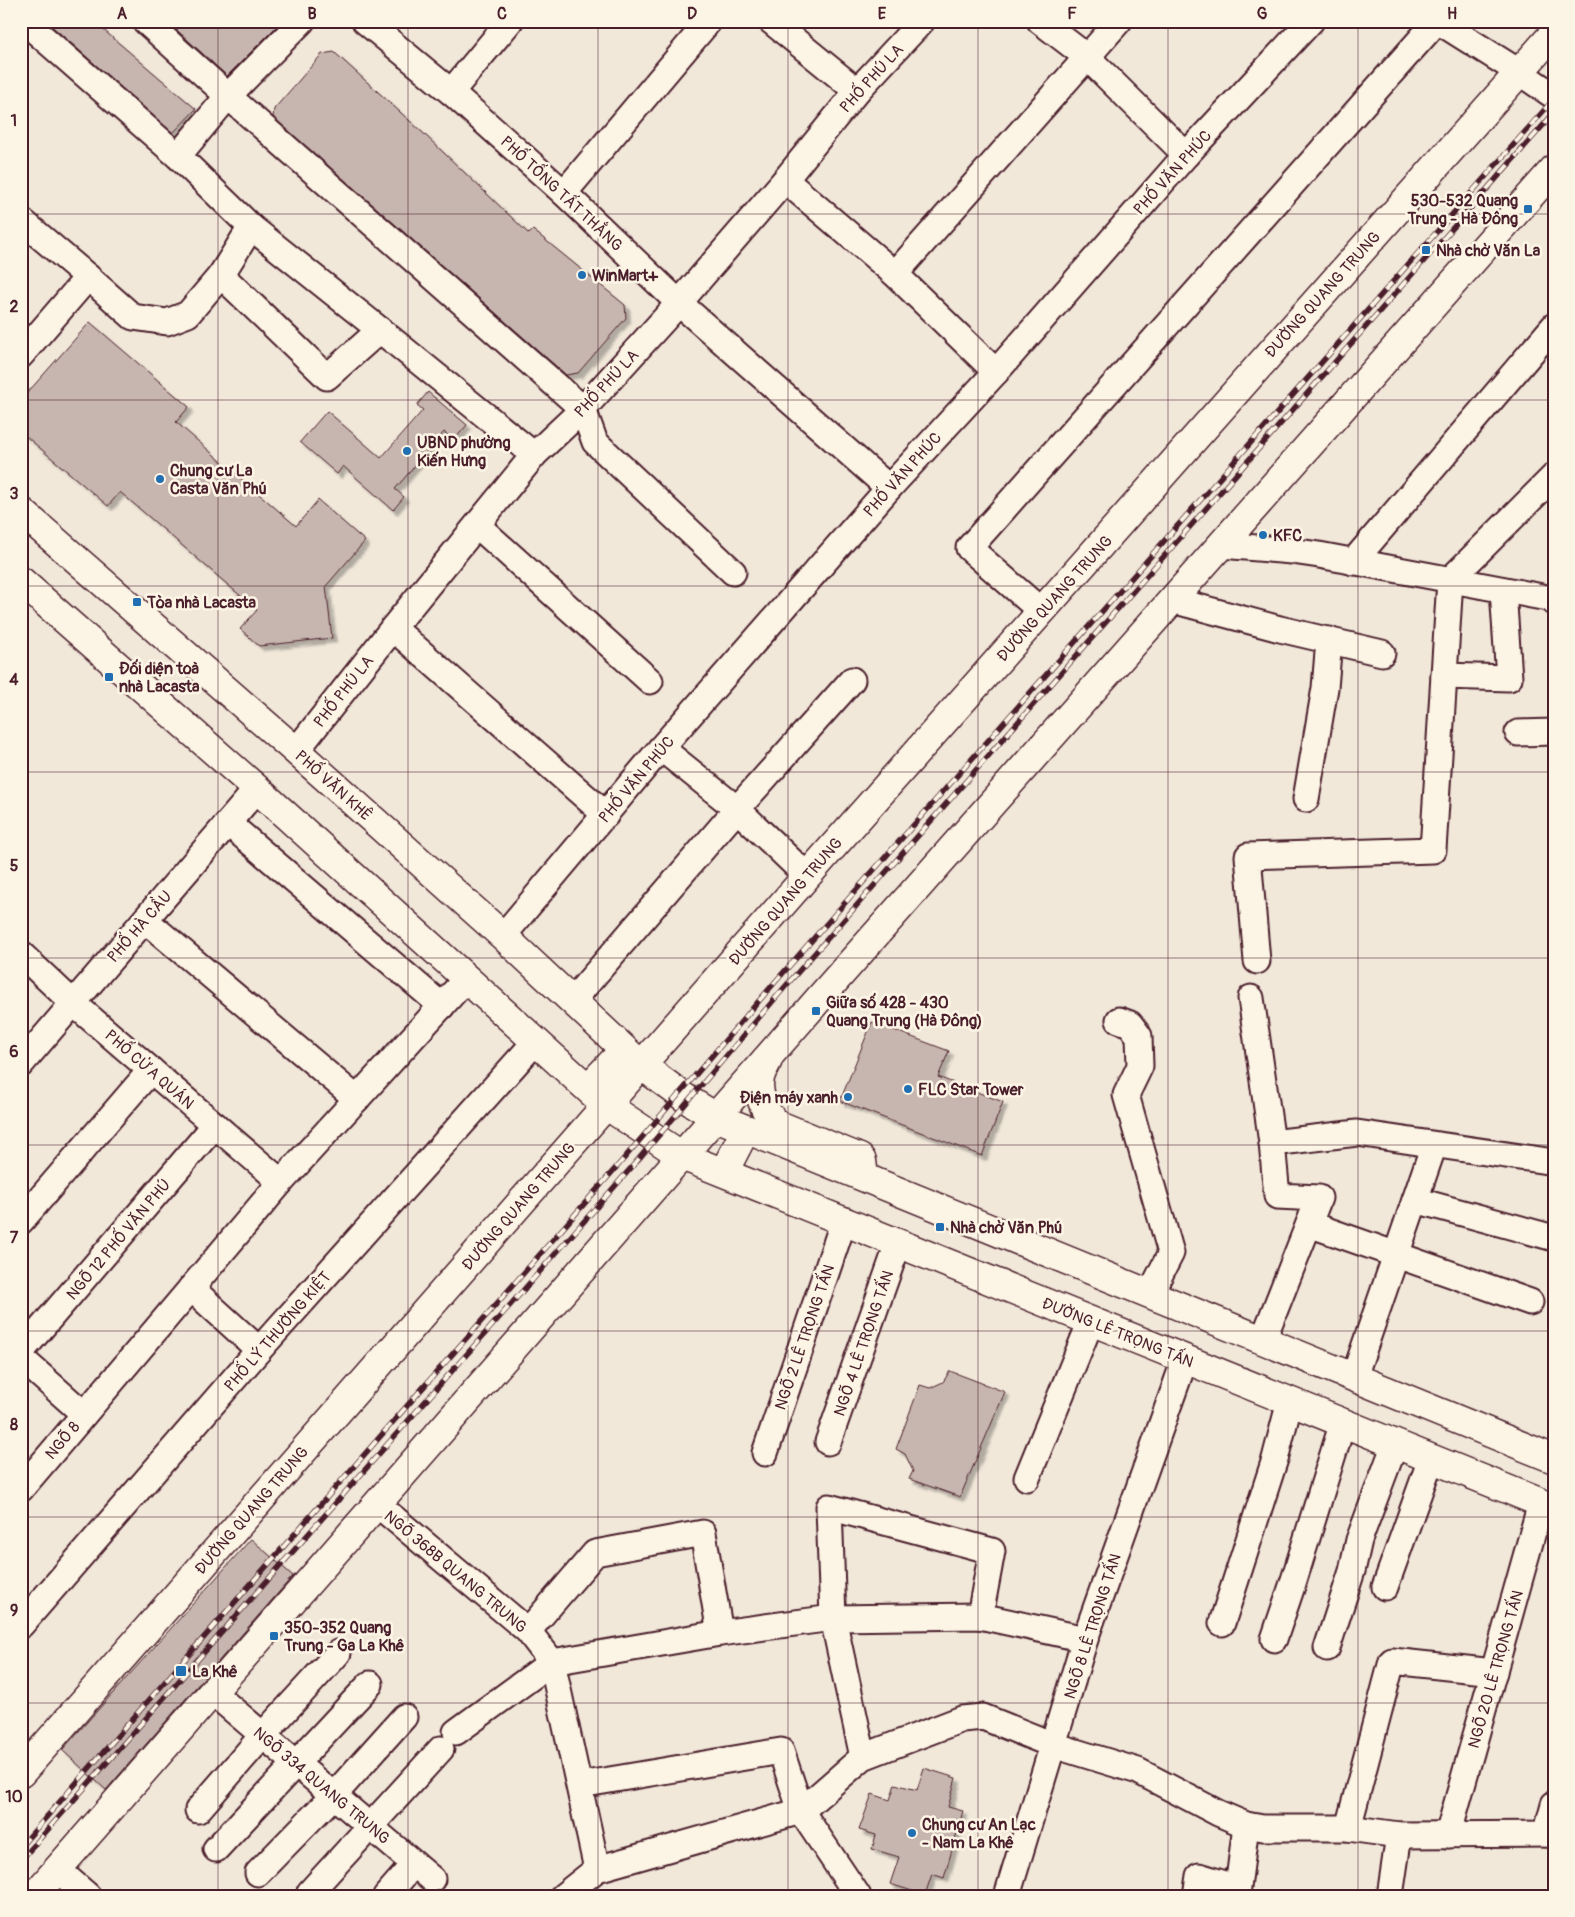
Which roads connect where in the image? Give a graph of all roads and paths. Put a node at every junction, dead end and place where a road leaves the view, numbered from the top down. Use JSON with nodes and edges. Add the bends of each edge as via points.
{"nodes":[{"id":1,"x":24,"y":21,"type":"edge"},
{"id":2,"x":146,"y":21,"type":"edge"},
{"id":3,"x":302,"y":21,"type":"edge"},
{"id":4,"x":366,"y":21,"type":"edge"},
{"id":5,"x":510,"y":21,"type":"edge"},
{"id":6,"x":709,"y":21,"type":"edge"},
{"id":7,"x":772,"y":21,"type":"edge"},
{"id":8,"x":1040,"y":21,"type":"edge"},
{"id":9,"x":1119,"y":21,"type":"edge"},
{"id":10,"x":1311,"y":21,"type":"edge"},
{"id":11,"x":1437,"y":21,"type":"edge"},
{"id":12,"x":914,"y":24,"type":"edge"},
{"id":13,"x":1554,"y":33,"type":"edge"},
{"id":14,"x":1086,"y":57,"type":"junction"},
{"id":15,"x":1519,"y":72,"type":"junction"},
{"id":16,"x":857,"y":91,"type":"junction"},
{"id":17,"x":451,"y":92,"type":"junction"},
{"id":18,"x":228,"y":96,"type":"junction"},
{"id":19,"x":1554,"y":96,"type":"edge"},
{"id":20,"x":1186,"y":154,"type":"junction"},
{"id":21,"x":178,"y":156,"type":"junction"},
{"id":22,"x":1554,"y":169,"type":"edge"},
{"id":23,"x":785,"y":180,"type":"junction"},
{"id":24,"x":564,"y":193,"type":"junction"},
{"id":25,"x":21,"y":220,"type":"edge"},
{"id":26,"x":251,"y":228,"type":"junction"},
{"id":27,"x":895,"y":274,"type":"junction"},
{"id":28,"x":221,"y":275,"type":"junction"},
{"id":29,"x":88,"y":277,"type":"junction"},
{"id":30,"x":679,"y":303,"type":"junction"},
{"id":31,"x":1554,"y":326,"type":"edge"},
{"id":32,"x":380,"y":330,"type":"junction"},
{"id":33,"x":21,"y":355,"type":"edge"},
{"id":34,"x":996,"y":372,"type":"junction"},
{"id":35,"x":583,"y":409,"type":"junction"},
{"id":36,"x":534,"y":455,"type":"junction"},
{"id":37,"x":1554,"y":476,"type":"edge"},
{"id":38,"x":889,"y":488,"type":"junction"},
{"id":39,"x":21,"y":511,"type":"edge"},
{"id":40,"x":478,"y":526,"type":"junction"},
{"id":41,"x":1221,"y":545,"type":"junction"},
{"id":42,"x":1354,"y":562,"type":"junction"},
{"id":43,"x":734,"y":572,"type":"dead end"},
{"id":44,"x":1450,"y":580,"type":"junction"},
{"id":45,"x":21,"y":581,"type":"edge"},
{"id":46,"x":1503,"y":590,"type":"junction"},
{"id":47,"x":1172,"y":600,"type":"junction"},
{"id":48,"x":1554,"y":601,"type":"edge"},
{"id":49,"x":1042,"y":611,"type":"junction"},
{"id":50,"x":393,"y":628,"type":"junction"},
{"id":51,"x":1329,"y":640,"type":"junction"},
{"id":52,"x":1382,"y":653,"type":"dead end"},
{"id":53,"x":1444,"y":676,"type":"junction"},
{"id":54,"x":852,"y":680,"type":"dead end"},
{"id":55,"x":650,"y":681,"type":"dead end"},
{"id":56,"x":1554,"y":732,"type":"edge"},
{"id":57,"x":1518,"y":733,"type":"dead end"},
{"id":58,"x":661,"y":748,"type":"junction"},
{"id":59,"x":296,"y":751,"type":"junction"},
{"id":60,"x":257,"y":789,"type":"junction"},
{"id":61,"x":1306,"y":799,"type":"dead end"},
{"id":62,"x":737,"y":809,"type":"junction"},
{"id":63,"x":606,"y":815,"type":"junction"},
{"id":64,"x":228,"y":823,"type":"junction"},
{"id":65,"x":807,"y":876,"type":"junction"},
{"id":66,"x":145,"y":920,"type":"junction"},
{"id":67,"x":504,"y":936,"type":"junction"},
{"id":68,"x":21,"y":954,"type":"edge"},
{"id":69,"x":1257,"y":961,"type":"dead end"},
{"id":70,"x":467,"y":978,"type":"junction"},
{"id":71,"x":1251,"y":998,"type":"dead end"},
{"id":72,"x":573,"y":1000,"type":"junction"},
{"id":73,"x":74,"y":1003,"type":"junction"},
{"id":74,"x":442,"y":1006,"type":"junction"},
{"id":75,"x":1119,"y":1020,"type":"dead end"},
{"id":76,"x":536,"y":1041,"type":"junction"},
{"id":77,"x":770,"y":1056,"type":"junction"},
{"id":78,"x":633,"y":1057,"type":"junction"},
{"id":79,"x":21,"y":1064,"type":"edge"},
{"id":80,"x":151,"y":1070,"type":"junction"},
{"id":81,"x":597,"y":1096,"type":"junction"},
{"id":82,"x":357,"y":1099,"type":"junction"},
{"id":83,"x":716,"y":1117,"type":"junction"},
{"id":84,"x":215,"y":1125,"type":"junction"},
{"id":85,"x":746,"y":1129,"type":"junction"},
{"id":86,"x":1272,"y":1143,"type":"junction"},
{"id":87,"x":1434,"y":1145,"type":"junction"},
{"id":88,"x":682,"y":1156,"type":"junction"},
{"id":89,"x":1554,"y":1162,"type":"edge"},
{"id":90,"x":724,"y":1172,"type":"junction"},
{"id":91,"x":864,"y":1177,"type":"junction"},
{"id":92,"x":281,"y":1182,"type":"junction"},
{"id":93,"x":1415,"y":1200,"type":"junction"},
{"id":94,"x":844,"y":1220,"type":"junction"},
{"id":95,"x":21,"y":1221,"type":"edge"},
{"id":96,"x":1309,"y":1224,"type":"junction"},
{"id":97,"x":1554,"y":1238,"type":"edge"},
{"id":98,"x":898,"y":1244,"type":"junction"},
{"id":99,"x":1396,"y":1256,"type":"junction"},
{"id":100,"x":191,"y":1288,"type":"junction"},
{"id":101,"x":1150,"y":1294,"type":"junction"},
{"id":102,"x":1530,"y":1302,"type":"dead end"},
{"id":103,"x":1091,"y":1321,"type":"junction"},
{"id":104,"x":1263,"y":1340,"type":"junction"},
{"id":105,"x":259,"y":1350,"type":"junction"},
{"id":106,"x":21,"y":1352,"type":"edge"},
{"id":107,"x":21,"y":1358,"type":"edge"},
{"id":108,"x":1185,"y":1359,"type":"junction"},
{"id":109,"x":1354,"y":1377,"type":"junction"},
{"id":110,"x":1290,"y":1401,"type":"junction"},
{"id":111,"x":84,"y":1414,"type":"junction"},
{"id":112,"x":1343,"y":1422,"type":"junction"},
{"id":113,"x":828,"y":1442,"type":"dead end"},
{"id":114,"x":1395,"y":1444,"type":"junction"},
{"id":115,"x":765,"y":1453,"type":"dead end"},
{"id":116,"x":1431,"y":1459,"type":"junction"},
{"id":117,"x":1554,"y":1459,"type":"edge"},
{"id":118,"x":1027,"y":1478,"type":"dead end"},
{"id":119,"x":21,"y":1489,"type":"edge"},
{"id":120,"x":377,"y":1504,"type":"junction"},
{"id":121,"x":1547,"y":1505,"type":"edge"},
{"id":122,"x":1385,"y":1587,"type":"dead end"},
{"id":123,"x":980,"y":1616,"type":"junction"},
{"id":124,"x":834,"y":1618,"type":"junction"},
{"id":125,"x":1222,"y":1623,"type":"dead end"},
{"id":126,"x":21,"y":1625,"type":"edge"},
{"id":127,"x":528,"y":1631,"type":"junction"},
{"id":128,"x":720,"y":1633,"type":"junction"},
{"id":129,"x":1085,"y":1639,"type":"junction"},
{"id":130,"x":1274,"y":1639,"type":"dead end"},
{"id":131,"x":1327,"y":1648,"type":"dead end"},
{"id":132,"x":338,"y":1653,"type":"dead end"},
{"id":133,"x":552,"y":1662,"type":"junction"},
{"id":134,"x":1494,"y":1672,"type":"junction"},
{"id":135,"x":370,"y":1684,"type":"dead end"},
{"id":136,"x":212,"y":1692,"type":"junction"},
{"id":137,"x":404,"y":1717,"type":"dead end"},
{"id":138,"x":263,"y":1735,"type":"junction"},
{"id":139,"x":1053,"y":1745,"type":"junction"},
{"id":140,"x":863,"y":1757,"type":"junction"},
{"id":141,"x":297,"y":1764,"type":"junction"},
{"id":142,"x":21,"y":1773,"type":"edge"},
{"id":143,"x":580,"y":1786,"type":"junction"},
{"id":144,"x":334,"y":1795,"type":"junction"},
{"id":145,"x":1554,"y":1804,"type":"edge"},
{"id":146,"x":198,"y":1810,"type":"dead end"},
{"id":147,"x":800,"y":1811,"type":"junction"},
{"id":148,"x":1246,"y":1825,"type":"junction"},
{"id":149,"x":371,"y":1826,"type":"junction"},
{"id":150,"x":1348,"y":1828,"type":"junction"},
{"id":151,"x":1448,"y":1834,"type":"junction"},
{"id":152,"x":1550,"y":1834,"type":"edge"},
{"id":153,"x":1399,"y":1835,"type":"junction"},
{"id":154,"x":216,"y":1849,"type":"dead end"},
{"id":155,"x":58,"y":1869,"type":"junction"},
{"id":156,"x":597,"y":1869,"type":"junction"},
{"id":157,"x":258,"y":1873,"type":"dead end"},
{"id":158,"x":21,"y":1885,"type":"edge"},
{"id":159,"x":310,"y":1892,"type":"dead end"},
{"id":160,"x":34,"y":1896,"type":"edge"},
{"id":161,"x":88,"y":1896,"type":"edge"},
{"id":162,"x":386,"y":1896,"type":"edge"},
{"id":163,"x":563,"y":1896,"type":"edge"},
{"id":164,"x":858,"y":1896,"type":"edge"},
{"id":165,"x":1007,"y":1896,"type":"edge"},
{"id":166,"x":1196,"y":1896,"type":"edge"},
{"id":167,"x":1390,"y":1896,"type":"edge"}],
"edges":[{"from":1,"to":21,"type":"street"},
{"from":2,"to":18,"type":"street"},
{"from":3,"to":18,"type":"street"},
{"from":4,"to":17,"type":"street","name":"PHỐ TỐNG TẤT THẮNG"},
{"from":5,"to":17,"type":"street"},
{"from":6,"to":24,"type":"street"},
{"from":7,"to":16,"type":"street"},
{"from":8,"to":14,"type":"street"},
{"from":9,"to":14,"type":"street"},
{"from":10,"to":20,"type":"street","name":"PHỐ VĂN PHÚC"},
{"from":11,"to":15,"type":"street"},
{"from":11,"to":49,"type":"street","via":[[969,548]]},
{"from":12,"to":16,"type":"street","name":"PHỐ PHÚ LA"},
{"from":13,"to":15,"type":"main road","name":"ĐƯỜNG QUANG TRUNG"},
{"from":14,"to":20,"type":"street"},
{"from":14,"to":27,"type":"street"},
{"from":15,"to":19,"type":"street"},
{"from":15,"to":49,"type":"main road","name":"ĐƯỜNG QUANG TRUNG"},
{"from":16,"to":23,"type":"street","name":"PHỐ PHÚ LA"},
{"from":17,"to":24,"type":"street","name":"PHỐ TỐNG TẤT THẮNG"},
{"from":18,"to":21,"type":"street"},
{"from":18,"to":35,"type":"street"},
{"from":20,"to":34,"type":"street","name":"PHỐ VĂN PHÚC"},
{"from":21,"to":26,"type":"street"},
{"from":22,"to":41,"type":"main road"},
{"from":23,"to":27,"type":"street"},
{"from":23,"to":30,"type":"street","name":"PHỐ PHÚ LA"},
{"from":24,"to":30,"type":"street","name":"PHỐ TỐNG TẤT THẮNG"},
{"from":25,"to":29,"type":"street"},
{"from":26,"to":28,"type":"street"},
{"from":26,"to":32,"type":"street"},
{"from":27,"to":34,"type":"street"},
{"from":28,"to":29,"type":"street","via":[[188,314],[167,322],[133,318]]},
{"from":28,"to":32,"type":"street","via":[[327,378]]},
{"from":29,"to":33,"type":"street"},
{"from":30,"to":35,"type":"street","name":"PHỐ PHÚ LA"},
{"from":30,"to":38,"type":"street","name":"PHỐ TỐNG TẤT THẮNG"},
{"from":31,"to":42,"type":"street"},
{"from":32,"to":36,"type":"street"},
{"from":34,"to":38,"type":"street","name":"PHỐ VĂN PHÚC"},
{"from":35,"to":36,"type":"street","name":"PHỐ PHÚ LA"},
{"from":35,"to":43,"type":"street","via":[[595,442]]},
{"from":36,"to":40,"type":"street","name":"PHỐ PHÚ LA"},
{"from":37,"to":44,"type":"street"},
{"from":38,"to":58,"type":"street","name":"PHỐ VĂN PHÚC"},
{"from":39,"to":59,"type":"main road","name":"PHỐ VĂN KHÊ"},
{"from":40,"to":50,"type":"street","name":"PHỐ PHÚ LA"},
{"from":40,"to":55,"type":"street"},
{"from":41,"to":42,"type":"street","via":[[1292,551]]},
{"from":41,"to":47,"type":"main road"},
{"from":42,"to":44,"type":"street"},
{"from":44,"to":46,"type":"street"},
{"from":44,"to":53,"type":"street"},
{"from":45,"to":60,"type":"main road"},
{"from":46,"to":48,"type":"street"},
{"from":46,"to":53,"type":"street","via":[[1509,678]]},
{"from":47,"to":51,"type":"street"},
{"from":47,"to":77,"type":"main road"},
{"from":49,"to":65,"type":"main road","name":"ĐƯỜNG QUANG TRUNG"},
{"from":50,"to":59,"type":"street","name":"PHỐ PHÚ LA"},
{"from":50,"to":63,"type":"street"},
{"from":51,"to":52,"type":"street"},
{"from":51,"to":61,"type":"street","via":[[1325,688]]},
{"from":53,"to":69,"type":"street","via":[[1433,850],[1248,856]]},
{"from":54,"to":62,"type":"street"},
{"from":56,"to":57,"type":"street"},
{"from":58,"to":62,"type":"street"},
{"from":58,"to":63,"type":"street","name":"PHỐ VĂN PHÚC"},
{"from":59,"to":67,"type":"main road","name":"PHỐ VĂN KHÊ"},
{"from":60,"to":64,"type":"street","name":"PHỐ HÀ CẦU"},
{"from":60,"to":70,"type":"main road"},
{"from":62,"to":65,"type":"street"},
{"from":62,"to":72,"type":"street"},
{"from":63,"to":67,"type":"street","name":"PHỐ VĂN PHÚC"},
{"from":64,"to":66,"type":"street","name":"PHỐ HÀ CẦU"},
{"from":64,"to":74,"type":"street"},
{"from":65,"to":78,"type":"main road","name":"ĐƯỜNG QUANG TRUNG"},
{"from":66,"to":73,"type":"street","name":"PHỐ HÀ CẦU"},
{"from":66,"to":82,"type":"street"},
{"from":67,"to":72,"type":"main road","name":"PHỐ VĂN KHÊ"},
{"from":68,"to":73,"type":"street","name":"PHỐ CỬA QUÁN"},
{"from":70,"to":74,"type":"street","name":"NGÕ 8"},
{"from":70,"to":76,"type":"main road"},
{"from":71,"to":86,"type":"street"},
{"from":72,"to":78,"type":"main road","name":"PHỐ VĂN KHÊ"},
{"from":73,"to":79,"type":"street","name":"PHỐ HÀ CẦU"},
{"from":73,"to":80,"type":"street","name":"PHỐ CỬA QUÁN"},
{"from":74,"to":82,"type":"street","name":"NGÕ 8"},
{"from":75,"to":101,"type":"street","via":[[1130,1024],[1139,1036],[1140,1066],[1126,1095],[1171,1253]]},
{"from":76,"to":81,"type":"main road"},
{"from":76,"to":105,"type":"street","name":"PHỐ LÝ THƯỜNG KIỆT"},
{"from":77,"to":83,"type":"main road"},
{"from":77,"to":91,"type":"main road","via":[[759,1080],[761,1098],[774,1123],[860,1158]]},
{"from":78,"to":81,"type":"main road","name":"ĐƯỜNG QUANG TRUNG"},
{"from":78,"to":83,"type":"main road","name":"PHỐ VĂN KHÊ","via":[[688,1100]]},
{"from":80,"to":84,"type":"street","name":"PHỐ CỬA QUÁN"},
{"from":80,"to":95,"type":"street"},
{"from":81,"to":88,"type":"main road","name":"ĐƯỜNG LÊ TRỌNG TẤN"},
{"from":81,"to":142,"type":"main road","name":"ĐƯỜNG QUANG TRUNG"},
{"from":82,"to":92,"type":"street","name":"NGÕ 8"},
{"from":83,"to":85,"type":"main road"},
{"from":83,"to":88,"type":"main road"},
{"from":84,"to":92,"type":"street","name":"PHỐ CỬA QUÁN"},
{"from":84,"to":106,"type":"street","name":"NGÕ 12 PHỐ VĂN PHÚ"},
{"from":85,"to":90,"type":"main road"},
{"from":85,"to":91,"type":"main road"},
{"from":86,"to":87,"type":"street","via":[[1357,1133]]},
{"from":86,"to":96,"type":"street","via":[[1277,1196],[1319,1198]]},
{"from":87,"to":89,"type":"street"},
{"from":87,"to":93,"type":"street"},
{"from":88,"to":90,"type":"main road","name":"ĐƯỜNG LÊ TRỌNG TẤN"},
{"from":88,"to":120,"type":"main road"},
{"from":90,"to":94,"type":"main road","name":"ĐƯỜNG LÊ TRỌNG TẤN"},
{"from":91,"to":101,"type":"main road"},
{"from":92,"to":100,"type":"street","name":"NGÕ 8"},
{"from":93,"to":97,"type":"street"},
{"from":93,"to":99,"type":"street"},
{"from":94,"to":98,"type":"main road","name":"ĐƯỜNG LÊ TRỌNG TẤN"},
{"from":94,"to":115,"type":"street","name":"NGÕ 2 LÊ TRỌNG TẤN"},
{"from":96,"to":99,"type":"street"},
{"from":96,"to":104,"type":"street"},
{"from":98,"to":103,"type":"main road","name":"ĐƯỜNG LÊ TRỌNG TẤN"},
{"from":98,"to":113,"type":"street","name":"NGÕ 4 LÊ TRỌNG TẤN"},
{"from":99,"to":102,"type":"street"},
{"from":99,"to":109,"type":"street"},
{"from":100,"to":105,"type":"street"},
{"from":100,"to":111,"type":"street","name":"NGÕ 8"},
{"from":101,"to":104,"type":"main road"},
{"from":103,"to":108,"type":"main road","name":"ĐƯỜNG LÊ TRỌNG TẤN"},
{"from":103,"to":118,"type":"street"},
{"from":104,"to":109,"type":"main road"},
{"from":105,"to":126,"type":"street","name":"PHỐ LÝ THƯỜNG KIỆT"},
{"from":107,"to":111,"type":"street"},
{"from":108,"to":110,"type":"main road","name":"ĐƯỜNG LÊ TRỌNG TẤN"},
{"from":108,"to":129,"type":"street","name":"NGÕ 8 LÊ TRỌNG TẤN"},
{"from":109,"to":117,"type":"main road"},
{"from":110,"to":112,"type":"main road","name":"ĐƯỜNG LÊ TRỌNG TẤN"},
{"from":110,"to":125,"type":"street"},
{"from":111,"to":119,"type":"street","name":"NGÕ 8"},
{"from":112,"to":114,"type":"main road","name":"ĐƯỜNG LÊ TRỌNG TẤN"},
{"from":112,"to":130,"type":"street"},
{"from":114,"to":116,"type":"main road","name":"ĐƯỜNG LÊ TRỌNG TẤN"},
{"from":114,"to":131,"type":"street","via":[[1359,1540]]},
{"from":116,"to":121,"type":"main road","name":"ĐƯỜNG LÊ TRỌNG TẤN"},
{"from":116,"to":122,"type":"street"},
{"from":120,"to":127,"type":"street","name":"NGÕ 368B QUANG TRUNG"},
{"from":120,"to":136,"type":"main road"},
{"from":121,"to":134,"type":"street","name":"NGÕ 20 LÊ TRỌNG TẤN"},
{"from":123,"to":124,"type":"street"},
{"from":123,"to":124,"type":"street","via":[[992,1551],[829,1507]]},
{"from":123,"to":129,"type":"street"},
{"from":124,"to":128,"type":"street"},
{"from":124,"to":140,"type":"street"},
{"from":127,"to":128,"type":"street","via":[[595,1553],[703,1533]]},
{"from":127,"to":133,"type":"street","name":"NGÕ 368B QUANG TRUNG"},
{"from":128,"to":133,"type":"street"},
{"from":129,"to":139,"type":"street","name":"NGÕ 8 LÊ TRỌNG TẤN"},
{"from":132,"to":138,"type":"street"},
{"from":133,"to":143,"type":"street"},
{"from":133,"to":149,"type":"street","via":[[448,1740]]},
{"from":134,"to":150,"type":"street","via":[[1392,1661]]},
{"from":134,"to":151,"type":"street","name":"NGÕ 20 LÊ TRỌNG TẤN"},
{"from":135,"to":141,"type":"street"},
{"from":136,"to":138,"type":"street","name":"NGÕ 334 QUANG TRUNG"},
{"from":136,"to":155,"type":"main road"},
{"from":137,"to":144,"type":"street"},
{"from":138,"to":141,"type":"street","name":"NGÕ 334 QUANG TRUNG"},
{"from":138,"to":146,"type":"street"},
{"from":139,"to":140,"type":"street","via":[[983,1717],[962,1719]]},
{"from":139,"to":148,"type":"street","via":[[1138,1771]]},
{"from":139,"to":165,"type":"street","name":"NGÕ 8 LÊ TRỌNG TẤN"},
{"from":140,"to":147,"type":"street"},
{"from":141,"to":144,"type":"street","name":"NGÕ 334 QUANG TRUNG"},
{"from":141,"to":154,"type":"street"},
{"from":143,"to":147,"type":"street","via":[[781,1751]]},
{"from":143,"to":156,"type":"street"},
{"from":144,"to":149,"type":"street","name":"NGÕ 334 QUANG TRUNG"},
{"from":144,"to":157,"type":"street"},
{"from":145,"to":152,"type":"street"},
{"from":147,"to":156,"type":"street"},
{"from":147,"to":164,"type":"street"},
{"from":148,"to":150,"type":"street"},
{"from":148,"to":166,"type":"street","via":[[1238,1888],[1199,1876]]},
{"from":149,"to":159,"type":"street"},
{"from":149,"to":162,"type":"street","name":"NGÕ 334 QUANG TRUNG","via":[[423,1871]]},
{"from":150,"to":153,"type":"street"},
{"from":151,"to":152,"type":"street"},
{"from":151,"to":153,"type":"street"},
{"from":153,"to":167,"type":"street"},
{"from":155,"to":160,"type":"main road"},
{"from":155,"to":161,"type":"street"},
{"from":156,"to":163,"type":"street"},
{"from":158,"to":160,"type":"main road"}]}
